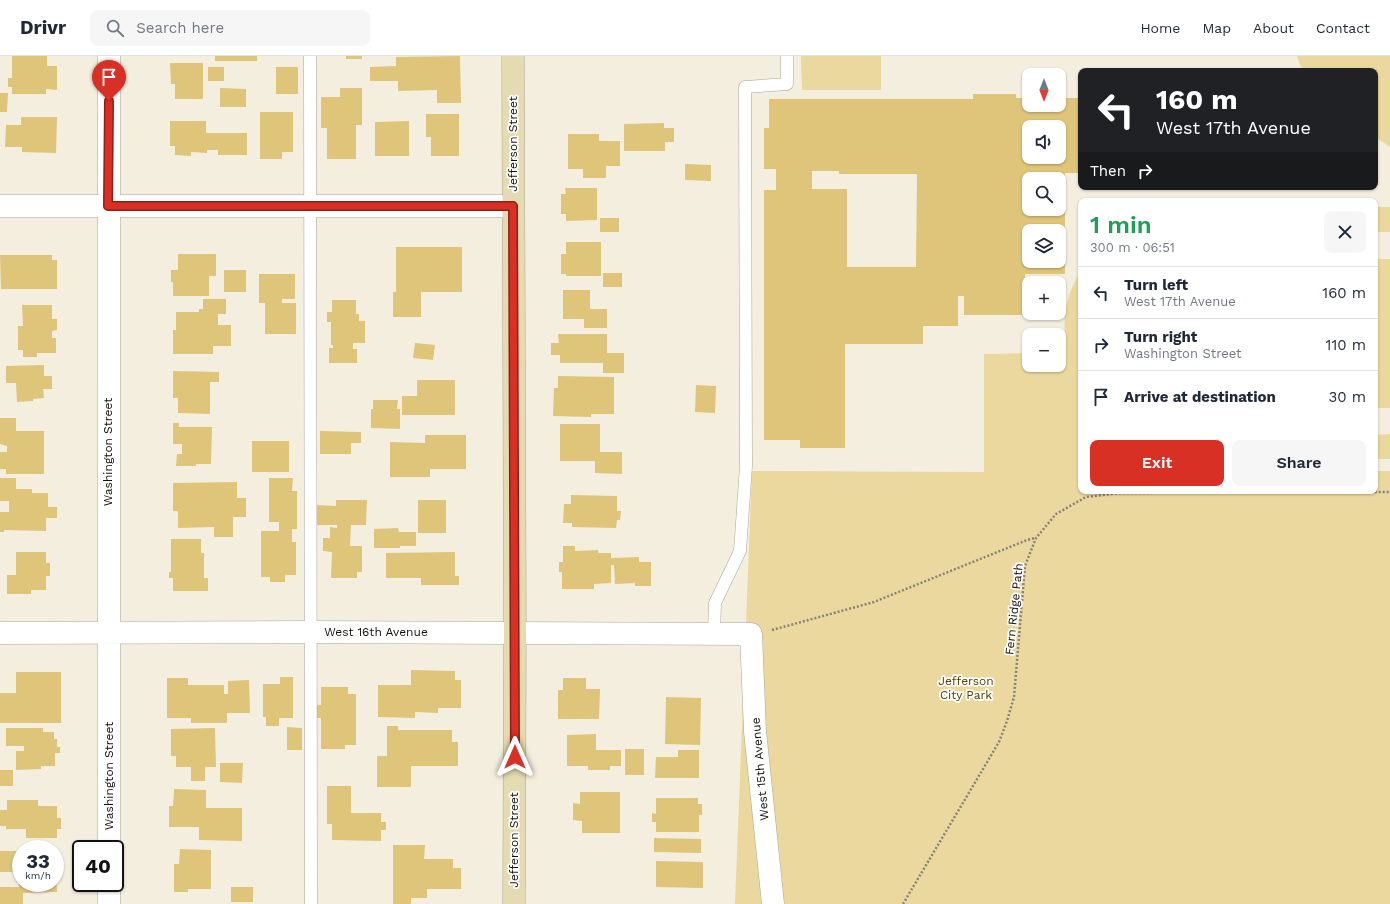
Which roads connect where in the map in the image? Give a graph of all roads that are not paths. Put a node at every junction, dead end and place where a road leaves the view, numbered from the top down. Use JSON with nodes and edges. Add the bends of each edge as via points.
{"nodes":[{"id":1,"x":109,"y":56,"type":"edge"},
{"id":2,"x":310,"y":56,"type":"edge"},
{"id":3,"x":513,"y":56,"type":"edge"},
{"id":4,"x":787,"y":56,"type":"edge"},
{"id":5,"x":0,"y":206,"type":"edge"},
{"id":6,"x":108,"y":206,"type":"junction"},
{"id":7,"x":310,"y":206,"type":"junction"},
{"id":8,"x":513,"y":206,"type":"junction"},
{"id":9,"x":310,"y":632,"type":"junction"},
{"id":10,"x":0,"y":633,"type":"edge"},
{"id":11,"x":108,"y":633,"type":"junction"},
{"id":12,"x":515,"y":633,"type":"junction"},
{"id":13,"x":714,"y":633,"type":"junction"},
{"id":14,"x":751,"y":634,"type":"joint"},
{"id":15,"x":109,"y":840,"type":"edge"},
{"id":16,"x":109,"y":892,"type":"edge"},
{"id":17,"x":109,"y":904,"type":"edge"},
{"id":18,"x":311,"y":904,"type":"edge"},
{"id":19,"x":514,"y":904,"type":"edge"},
{"id":20,"x":773,"y":904,"type":"edge"}],
"edges":[{"from":1,"to":6,"type":"street","name":"Washington Street"},
{"from":2,"to":7,"type":"lane"},
{"from":3,"to":8,"type":"street","name":"Jefferson Street"},
{"from":4,"to":13,"type":"lane","via":[[787,84],[745,87],[746,466],[740,551],[715,603]]},
{"from":5,"to":6,"type":"street"},
{"from":6,"to":7,"type":"street"},
{"from":6,"to":11,"type":"street","name":"Washington Street"},
{"from":7,"to":8,"type":"street"},
{"from":7,"to":9,"type":"lane"},
{"from":8,"to":12,"type":"street","name":"Jefferson Street"},
{"from":9,"to":11,"type":"street","name":"West 16th Avenue"},
{"from":9,"to":12,"type":"street","name":"West 16th Avenue"},
{"from":9,"to":18,"type":"lane"},
{"from":10,"to":11,"type":"street","name":"West 16th Avenue"},
{"from":11,"to":15,"type":"street","name":"Washington Street"},
{"from":12,"to":13,"type":"street","name":"West 16th Avenue"},
{"from":12,"to":19,"type":"street","name":"Jefferson Street"},
{"from":13,"to":14,"type":"street","name":"West 16th Avenue"},
{"from":14,"to":20,"type":"street","name":"West 15th Avenue","via":[[756,731]]},
{"from":16,"to":17,"type":"street"}]}
